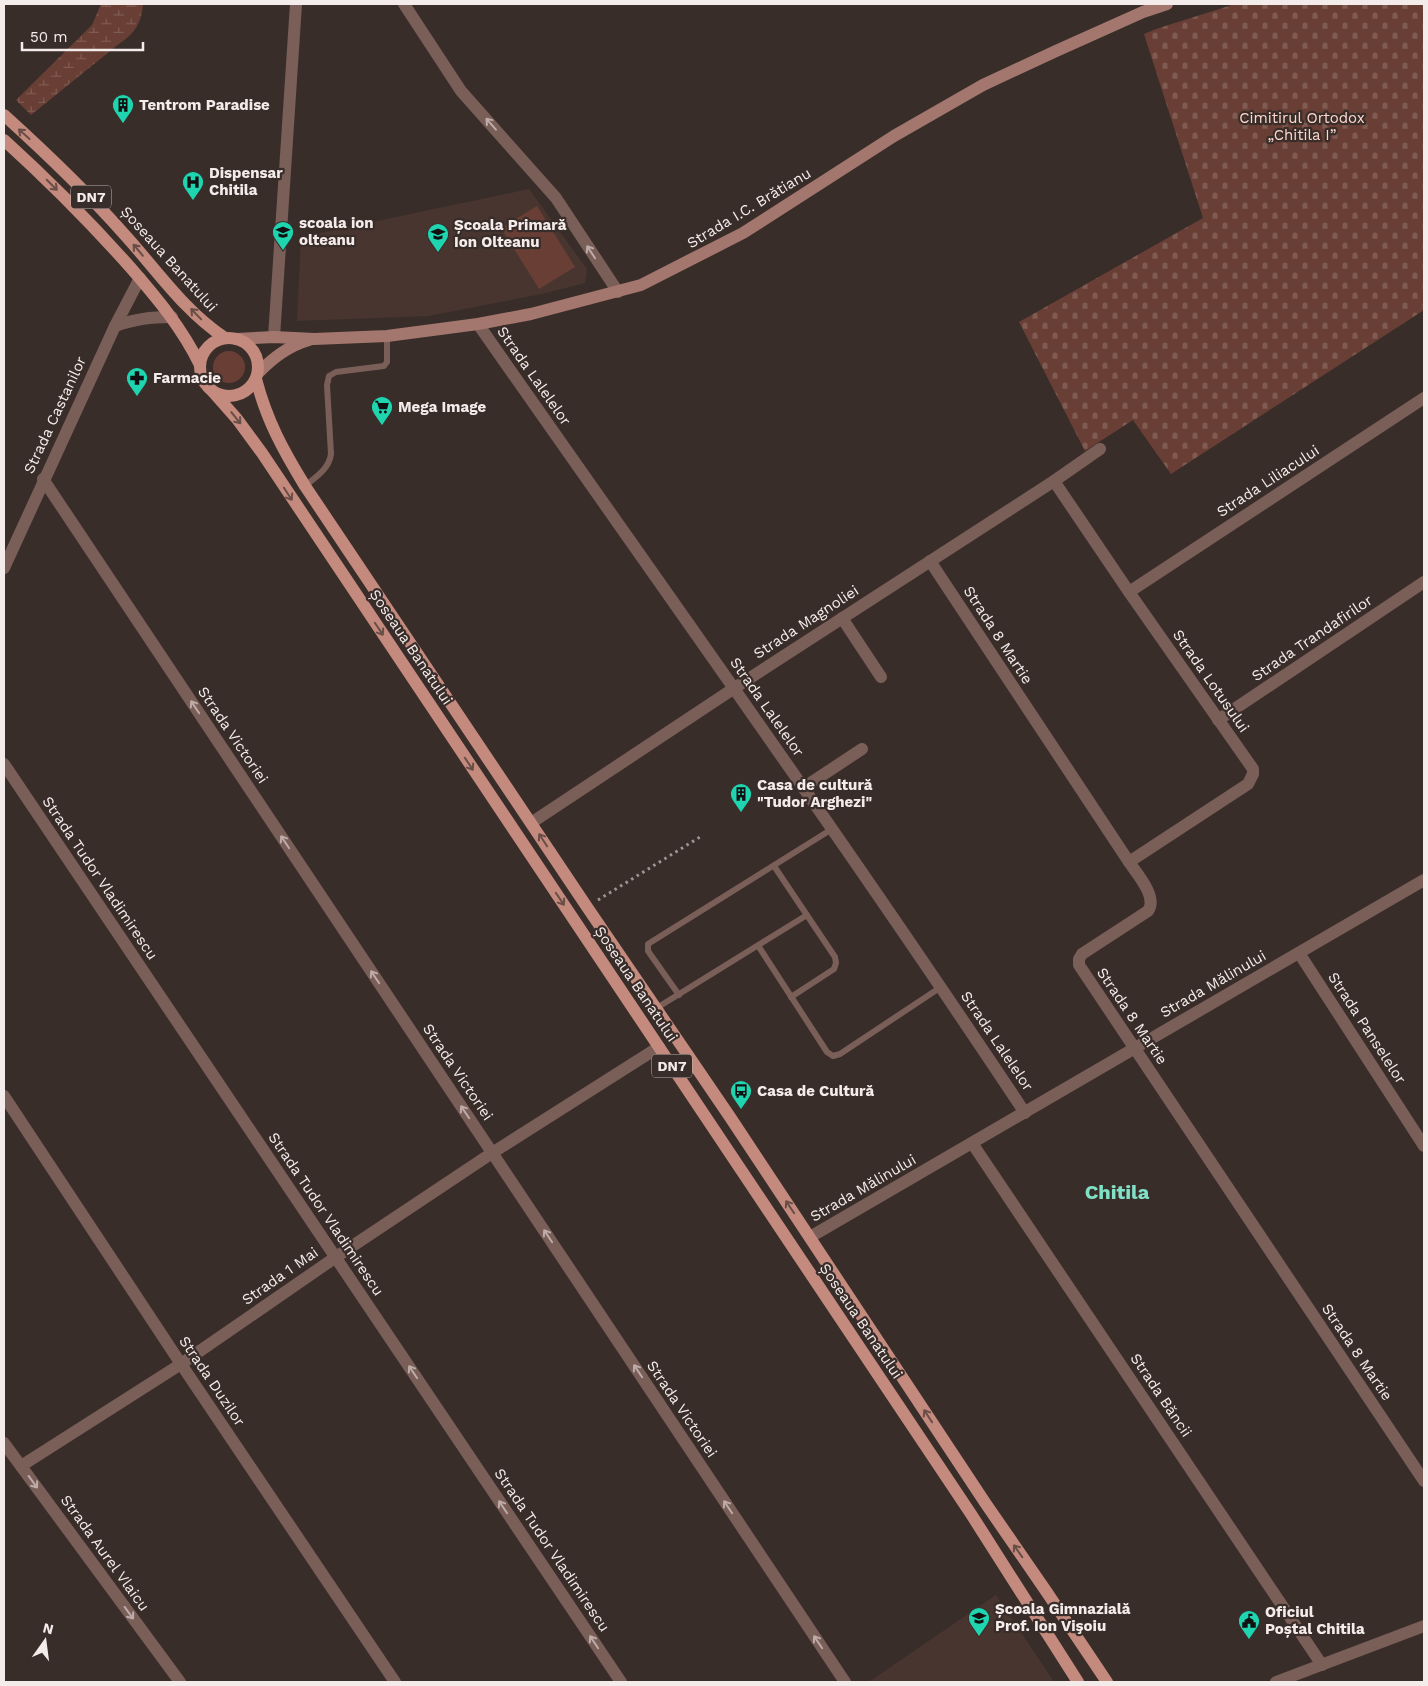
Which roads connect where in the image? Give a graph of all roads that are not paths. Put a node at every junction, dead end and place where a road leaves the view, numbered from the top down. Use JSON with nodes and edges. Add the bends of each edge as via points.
{"nodes":[{"id":1,"x":296,"y":4,"type":"edge"},
{"id":2,"x":404,"y":4,"type":"edge"},
{"id":3,"x":1167,"y":4,"type":"edge"},
{"id":4,"x":4,"y":115,"type":"edge"},
{"id":5,"x":4,"y":140,"type":"edge"},
{"id":6,"x":140,"y":278,"type":"junction"},
{"id":7,"x":618,"y":292,"type":"junction"},
{"id":8,"x":172,"y":317,"type":"junction"},
{"id":9,"x":478,"y":324,"type":"junction"},
{"id":10,"x":115,"y":326,"type":"junction"},
{"id":11,"x":387,"y":336,"type":"junction"},
{"id":12,"x":274,"y":337,"type":"junction"},
{"id":13,"x":231,"y":338,"type":"junction"},
{"id":14,"x":314,"y":339,"type":"junction"},
{"id":15,"x":200,"y":366,"type":"junction"},
{"id":16,"x":257,"y":376,"type":"junction"},
{"id":17,"x":207,"y":385,"type":"junction"},
{"id":18,"x":1424,"y":398,"type":"edge"},
{"id":19,"x":1100,"y":450,"type":"dead end"},
{"id":20,"x":43,"y":479,"type":"junction"},
{"id":21,"x":1054,"y":481,"type":"junction"},
{"id":22,"x":305,"y":486,"type":"junction"},
{"id":23,"x":930,"y":561,"type":"junction"},
{"id":24,"x":4,"y":568,"type":"edge"},
{"id":25,"x":1424,"y":582,"type":"edge"},
{"id":26,"x":1129,"y":592,"type":"junction"},
{"id":27,"x":842,"y":618,"type":"junction"},
{"id":28,"x":881,"y":677,"type":"dead end"},
{"id":29,"x":733,"y":689,"type":"junction"},
{"id":30,"x":1218,"y":720,"type":"junction"},
{"id":31,"x":862,"y":749,"type":"dead end"},
{"id":32,"x":4,"y":764,"type":"edge"},
{"id":33,"x":803,"y":788,"type":"junction"},
{"id":34,"x":531,"y":823,"type":"junction"},
{"id":35,"x":832,"y":829,"type":"junction"},
{"id":36,"x":1129,"y":862,"type":"junction"},
{"id":37,"x":774,"y":866,"type":"junction"},
{"id":38,"x":1424,"y":880,"type":"edge"},
{"id":39,"x":807,"y":915,"type":"junction"},
{"id":40,"x":759,"y":947,"type":"junction"},
{"id":41,"x":1299,"y":953,"type":"junction"},
{"id":42,"x":941,"y":987,"type":"junction"},
{"id":43,"x":679,"y":994,"type":"junction"},
{"id":44,"x":791,"y":997,"type":"junction"},
{"id":45,"x":655,"y":1009,"type":"junction"},
{"id":46,"x":659,"y":1047,"type":"junction"},
{"id":47,"x":1134,"y":1049,"type":"junction"},
{"id":48,"x":4,"y":1096,"type":"edge"},
{"id":49,"x":1025,"y":1113,"type":"junction"},
{"id":50,"x":972,"y":1143,"type":"junction"},
{"id":51,"x":1424,"y":1146,"type":"edge"},
{"id":52,"x":492,"y":1153,"type":"junction"},
{"id":53,"x":810,"y":1237,"type":"junction"},
{"id":54,"x":336,"y":1257,"type":"junction"},
{"id":55,"x":181,"y":1364,"type":"junction"},
{"id":56,"x":4,"y":1443,"type":"edge"},
{"id":57,"x":21,"y":1466,"type":"junction"},
{"id":58,"x":1424,"y":1481,"type":"edge"},
{"id":59,"x":1424,"y":1626,"type":"edge"},
{"id":60,"x":1322,"y":1665,"type":"junction"},
{"id":61,"x":180,"y":1682,"type":"edge"},
{"id":62,"x":395,"y":1682,"type":"edge"},
{"id":63,"x":621,"y":1682,"type":"edge"},
{"id":64,"x":845,"y":1682,"type":"edge"},
{"id":65,"x":1078,"y":1682,"type":"edge"},
{"id":66,"x":1107,"y":1682,"type":"edge"},
{"id":67,"x":1276,"y":1682,"type":"edge"}],
"edges":[{"from":1,"to":12,"type":"street"},
{"from":7,"to":2,"type":"street","one_way":true,"via":[[556,198],[461,91]]},
{"from":3,"to":7,"type":"main road","name":"Strada I.C. Brătianu","via":[[1056,50],[983,85],[894,136],[743,233],[641,285]]},
{"from":13,"to":4,"type":"main road","name":"Șoseaua Banatului","number":"DN7","one_way":true,"via":[[200,320],[97,204]]},
{"from":5,"to":6,"type":"main road","number":"DN7","one_way":true,"via":[[50,182]]},
{"from":6,"to":8,"type":"main road","number":"DN7"},
{"from":6,"to":10,"type":"street","name":"Strada Castanilor"},
{"from":7,"to":9,"type":"main road","name":"Strada I.C. Brătianu"},
{"from":8,"to":10,"type":"street","via":[[136,319]]},
{"from":8,"to":15,"type":"main road","number":"DN7"},
{"from":9,"to":11,"type":"main road","name":"Strada I.C. Brătianu"},
{"from":9,"to":29,"type":"street","name":"Strada Lalelelor"},
{"from":10,"to":20,"type":"street","name":"Strada Castanilor"},
{"from":11,"to":14,"type":"main road","name":"Strada I.C. Brătianu"},
{"from":11,"to":22,"type":"lane","via":[[387,362],[384,366],[336,372],[329,376],[326,385],[331,457],[327,467]]},
{"from":12,"to":13,"type":"main road","name":"Strada I.C. Brătianu"},
{"from":12,"to":14,"type":"main road","name":"Strada I.C. Brătianu"},
{"from":13,"to":15,"type":"main road","via":[[216,341],[208,347]]},
{"from":13,"to":16,"type":"main road","number":"DN7","via":[[252,348],[258,364]]},
{"from":14,"to":16,"type":"main road","name":"Strada I.C. Brătianu","via":[[281,352]]},
{"from":15,"to":17,"type":"main road","number":"DN7"},
{"from":16,"to":17,"type":"main road","via":[[250,387],[233,395],[214,392]]},
{"from":16,"to":22,"type":"main road","name":"Șoseaua Banatului","number":"DN7","via":[[272,428]]},
{"from":17,"to":46,"type":"main road","name":"Șoseaua Banatului","number":"DN7","one_way":true,"via":[[262,453]]},
{"from":18,"to":26,"type":"street","name":"Strada Liliacului"},
{"from":19,"to":21,"type":"street","name":"Strada Magnoliei"},
{"from":20,"to":24,"type":"street","name":"Strada Castanilor"},
{"from":52,"to":20,"type":"street","name":"Strada Victoriei","one_way":true},
{"from":21,"to":23,"type":"street","name":"Strada Magnoliei"},
{"from":21,"to":26,"type":"street","name":"Strada Lotusului"},
{"from":22,"to":34,"type":"main road","name":"Șoseaua Banatului","number":"DN7"},
{"from":23,"to":27,"type":"street","name":"Strada Magnoliei"},
{"from":23,"to":36,"type":"street","name":"Strada 8 Martie"},
{"from":25,"to":30,"type":"street","name":"Strada Trandafirilor"},
{"from":26,"to":30,"type":"street","name":"Strada Lotusului"},
{"from":27,"to":28,"type":"street"},
{"from":27,"to":29,"type":"street","name":"Strada Magnoliei"},
{"from":29,"to":33,"type":"street","name":"Strada Lalelelor"},
{"from":29,"to":34,"type":"street","name":"Strada Magnoliei"},
{"from":30,"to":36,"type":"street","name":"Strada Lotusului","via":[[1250,764],[1252,779]]},
{"from":31,"to":33,"type":"street"},
{"from":32,"to":54,"type":"street","name":"Strada Tudor Vladimirescu"},
{"from":33,"to":35,"type":"street","name":"Strada Lalelelor"},
{"from":45,"to":34,"type":"main road","name":"Șoseaua Banatului","number":"DN7","one_way":true},
{"from":35,"to":37,"type":"lane"},
{"from":35,"to":42,"type":"street","name":"Strada Lalelelor"},
{"from":36,"to":47,"type":"street","name":"Strada 8 Martie","via":[[1150,895],[1150,908],[1082,954],[1079,965]]},
{"from":37,"to":39,"type":"lane"},
{"from":37,"to":43,"type":"lane","via":[[648,944],[648,951]]},
{"from":38,"to":41,"type":"street","name":"Strada Mălinului"},
{"from":39,"to":40,"type":"lane"},
{"from":39,"to":44,"type":"lane","via":[[836,963],[834,969]]},
{"from":40,"to":43,"type":"lane"},
{"from":40,"to":44,"type":"lane"},
{"from":41,"to":47,"type":"street","name":"Strada Mălinului"},
{"from":41,"to":51,"type":"street","name":"Strada Panselelor"},
{"from":42,"to":44,"type":"lane","via":[[833,1056],[827,1052]]},
{"from":42,"to":49,"type":"street","name":"Strada Lalelelor"},
{"from":43,"to":45,"type":"lane"},
{"from":53,"to":45,"type":"main road","name":"Șoseaua Banatului","number":"DN7","one_way":true},
{"from":46,"to":52,"type":"street","name":"Strada 1 Mai"},
{"from":46,"to":65,"type":"main road","name":"Șoseaua Banatului","number":"DN7","via":[[971,1514]]},
{"from":47,"to":49,"type":"street","name":"Strada Mălinului"},
{"from":47,"to":58,"type":"street","name":"Strada 8 Martie"},
{"from":48,"to":55,"type":"street","name":"Strada Duzilor"},
{"from":49,"to":50,"type":"street","name":"Strada Mălinului"},
{"from":50,"to":53,"type":"street","name":"Strada Mălinului"},
{"from":50,"to":60,"type":"street","name":"Strada Băncii"},
{"from":52,"to":54,"type":"street","name":"Strada 1 Mai"},
{"from":64,"to":52,"type":"street","name":"Strada Victoriei","one_way":true},
{"from":66,"to":53,"type":"main road","name":"Șoseaua Banatului","number":"DN7","one_way":true},
{"from":54,"to":55,"type":"street","name":"Strada 1 Mai"},
{"from":63,"to":54,"type":"street","name":"Strada Tudor Vladimirescu","one_way":true},
{"from":55,"to":57,"type":"street","name":"Strada 1 Mai"},
{"from":55,"to":62,"type":"street","name":"Strada Duzilor"},
{"from":56,"to":57,"type":"street","name":"Strada Aurel Vlaicu"},
{"from":57,"to":61,"type":"street","name":"Strada Aurel Vlaicu","one_way":true},
{"from":59,"to":60,"type":"street"},
{"from":60,"to":67,"type":"street"}]}
